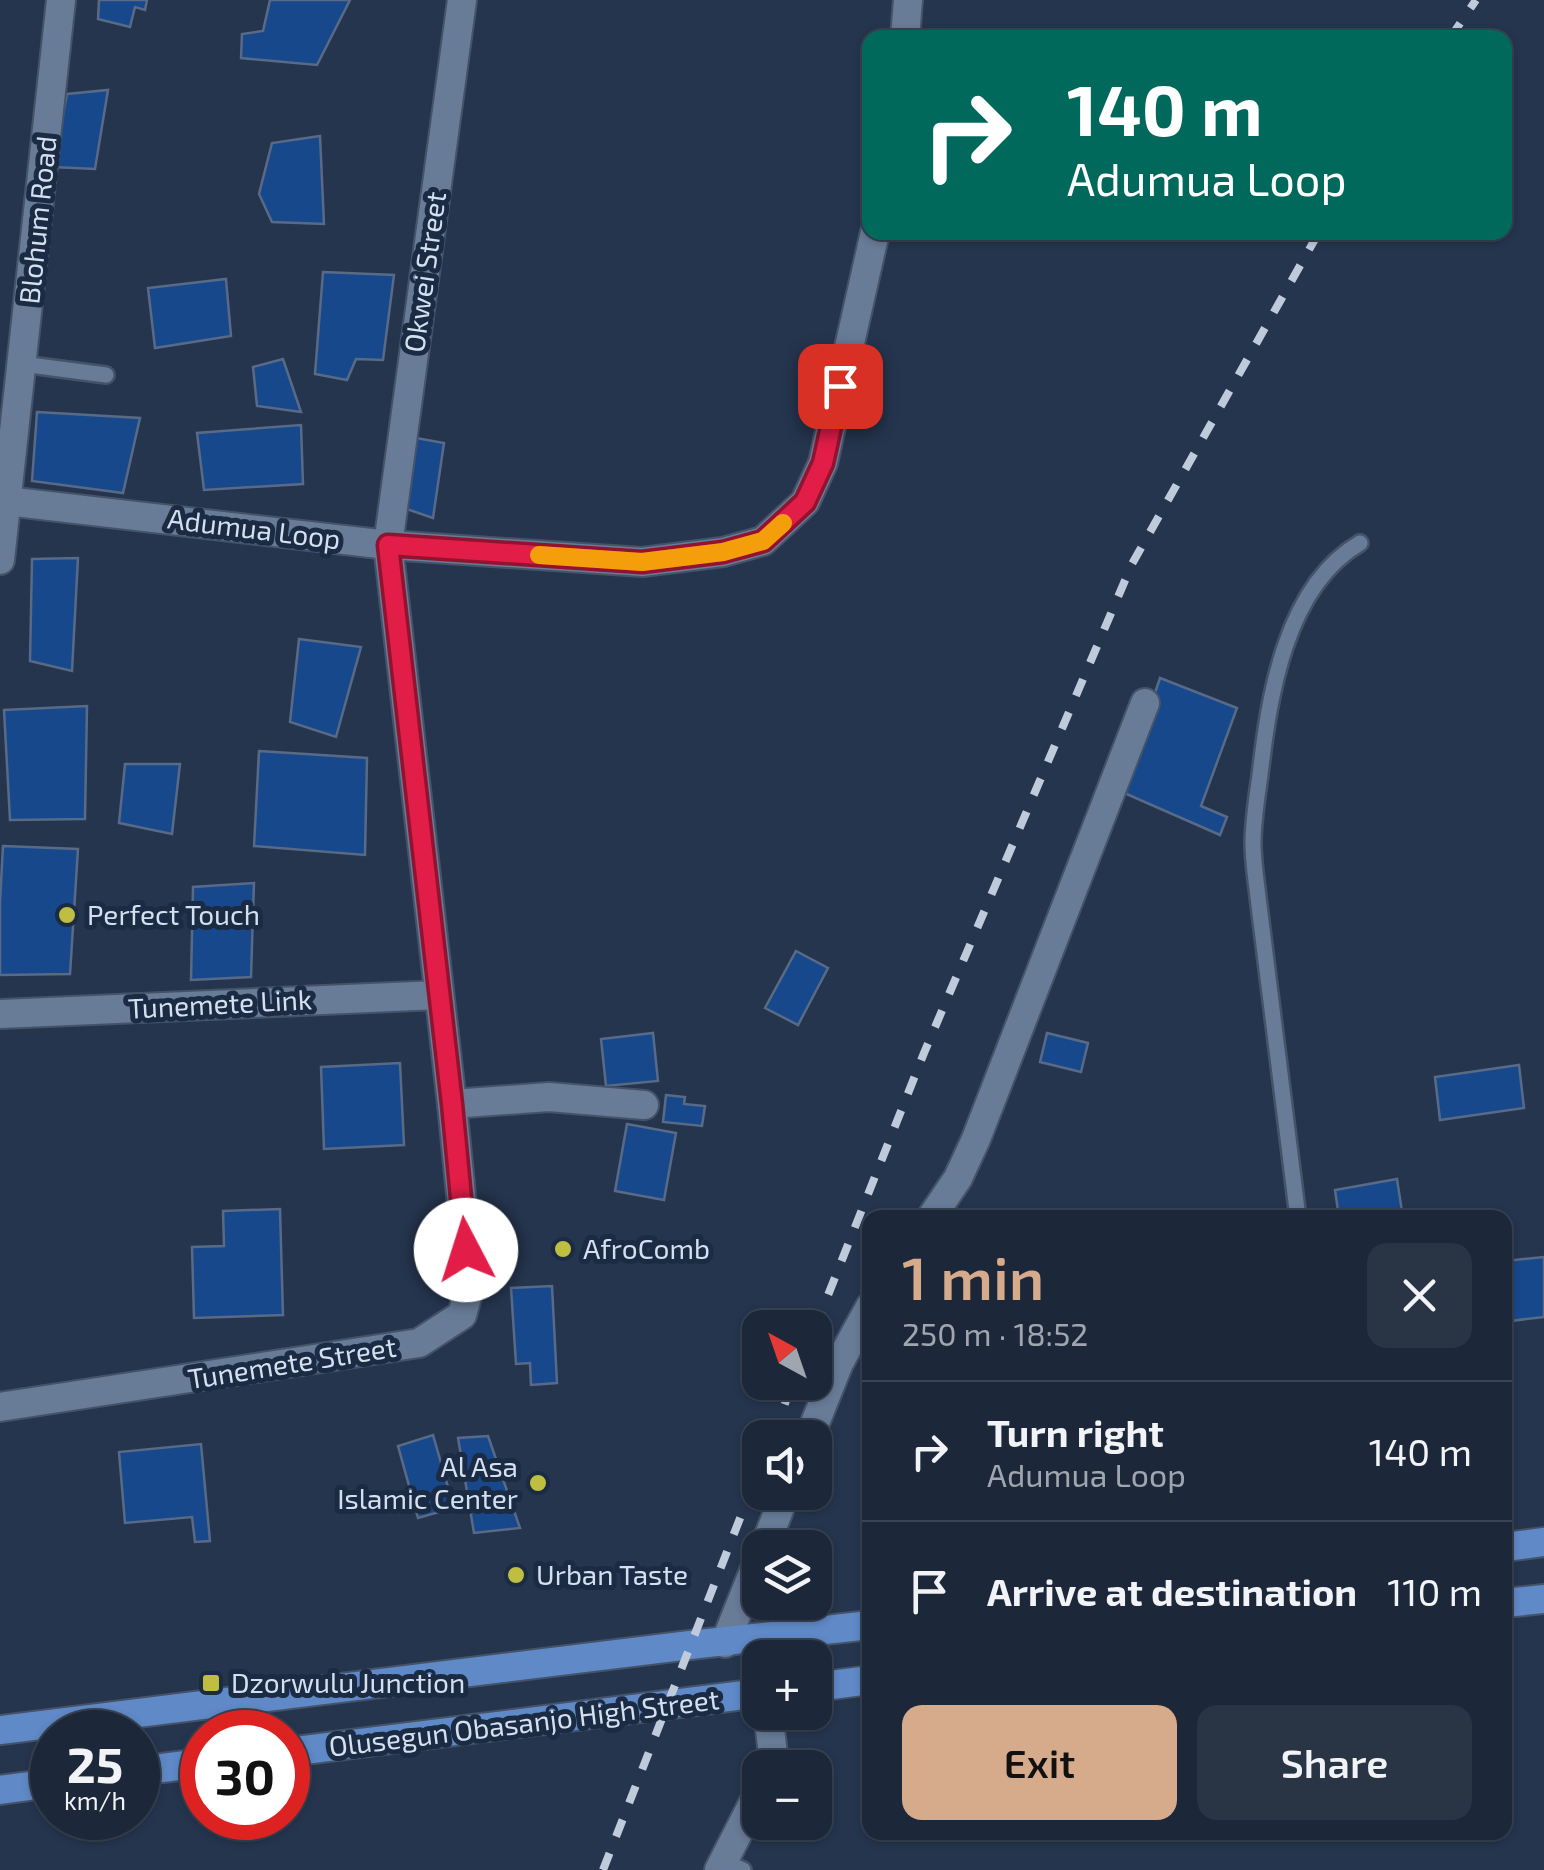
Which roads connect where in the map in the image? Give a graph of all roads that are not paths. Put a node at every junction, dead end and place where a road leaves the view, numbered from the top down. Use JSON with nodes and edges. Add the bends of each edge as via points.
{"nodes":[{"id":1,"x":62,"y":0,"type":"edge"},
{"id":2,"x":462,"y":0,"type":"edge"},
{"id":3,"x":908,"y":0,"type":"edge"},
{"id":4,"x":906,"y":30,"type":"edge"},
{"id":5,"x":873,"y":240,"type":"edge"},
{"id":6,"x":22,"y":364,"type":"junction"},
{"id":7,"x":106,"y":375,"type":"dead end"},
{"id":8,"x":6,"y":501,"type":"junction"},
{"id":9,"x":1360,"y":543,"type":"dead end"},
{"id":10,"x":388,"y":545,"type":"junction"},
{"id":11,"x":0,"y":560,"type":"edge"},
{"id":12,"x":1145,"y":703,"type":"dead end"},
{"id":13,"x":439,"y":995,"type":"junction"},
{"id":14,"x":0,"y":1014,"type":"edge"},
{"id":15,"x":452,"y":1104,"type":"junction"},
{"id":16,"x":644,"y":1104,"type":"dead end"},
{"id":17,"x":936,"y":1210,"type":"edge"},
{"id":18,"x":1297,"y":1210,"type":"edge"},
{"id":19,"x":862,"y":1321,"type":"edge"},
{"id":20,"x":0,"y":1408,"type":"edge"},
{"id":21,"x":815,"y":1420,"type":"edge"},
{"id":22,"x":1544,"y":1542,"type":"edge"},
{"id":23,"x":1512,"y":1545,"type":"edge"},
{"id":24,"x":742,"y":1599,"type":"edge"},
{"id":25,"x":1544,"y":1599,"type":"edge"},
{"id":26,"x":1512,"y":1603,"type":"edge"},
{"id":27,"x":862,"y":1626,"type":"edge"},
{"id":28,"x":724,"y":1642,"type":"junction"},
{"id":29,"x":862,"y":1681,"type":"edge"},
{"id":30,"x":832,"y":1684,"type":"edge"},
{"id":31,"x":742,"y":1695,"type":"edge"},
{"id":32,"x":0,"y":1709,"type":"edge"},
{"id":33,"x":152,"y":1710,"type":"edge"},
{"id":34,"x":30,"y":1714,"type":"edge"},
{"id":35,"x":30,"y":1726,"type":"edge"},
{"id":36,"x":0,"y":1730,"type":"edge"},
{"id":37,"x":310,"y":1749,"type":"edge"},
{"id":38,"x":30,"y":1786,"type":"edge"},
{"id":39,"x":0,"y":1790,"type":"edge"},
{"id":40,"x":742,"y":1835,"type":"edge"},
{"id":41,"x":729,"y":1867,"type":"edge"}],
"edges":[{"from":1,"to":6,"type":"street","name":"Blohum Road"},
{"from":2,"to":10,"type":"street","name":"Okwei Street"},
{"from":3,"to":4,"type":"street"},
{"from":5,"to":10,"type":"street","name":"Adumua Loop","via":[[823,463],[805,502],[763,541],[642,562]]},
{"from":6,"to":7,"type":"lane"},
{"from":6,"to":8,"type":"street","name":"Blohum Road"},
{"from":8,"to":10,"type":"street","name":"Adumua Loop"},
{"from":8,"to":11,"type":"street","name":"Blohum Road"},
{"from":9,"to":18,"type":"lane","via":[[1320,579],[1279,662],[1257,795],[1258,897]]},
{"from":10,"to":13,"type":"street","name":"Tunemete Street"},
{"from":12,"to":17,"type":"street","via":[[976,1139]]},
{"from":13,"to":14,"type":"street","name":"Tunemete Link"},
{"from":13,"to":15,"type":"street","name":"Tunemete Street"},
{"from":15,"to":16,"type":"street","via":[[550,1097]]},
{"from":15,"to":20,"type":"street","name":"Tunemete Street","via":[[470,1286],[462,1315],[419,1343]]},
{"from":19,"to":21,"type":"street"},
{"from":22,"to":23,"type":"main road"},
{"from":24,"to":28,"type":"street"},
{"from":25,"to":26,"type":"main road"},
{"from":27,"to":28,"type":"main road","name":"Olusegun Obasanjo High Street"},
{"from":28,"to":33,"type":"main road","name":"Olusegun Obasanjo High Street"},
{"from":29,"to":30,"type":"main road"},
{"from":31,"to":37,"type":"main road","name":"Olusegun Obasanjo High Street"},
{"from":32,"to":34,"type":"main road"},
{"from":35,"to":36,"type":"main road","name":"Olusegun Obasanjo High Street"},
{"from":38,"to":39,"type":"main road"},
{"from":40,"to":41,"type":"street"}]}
